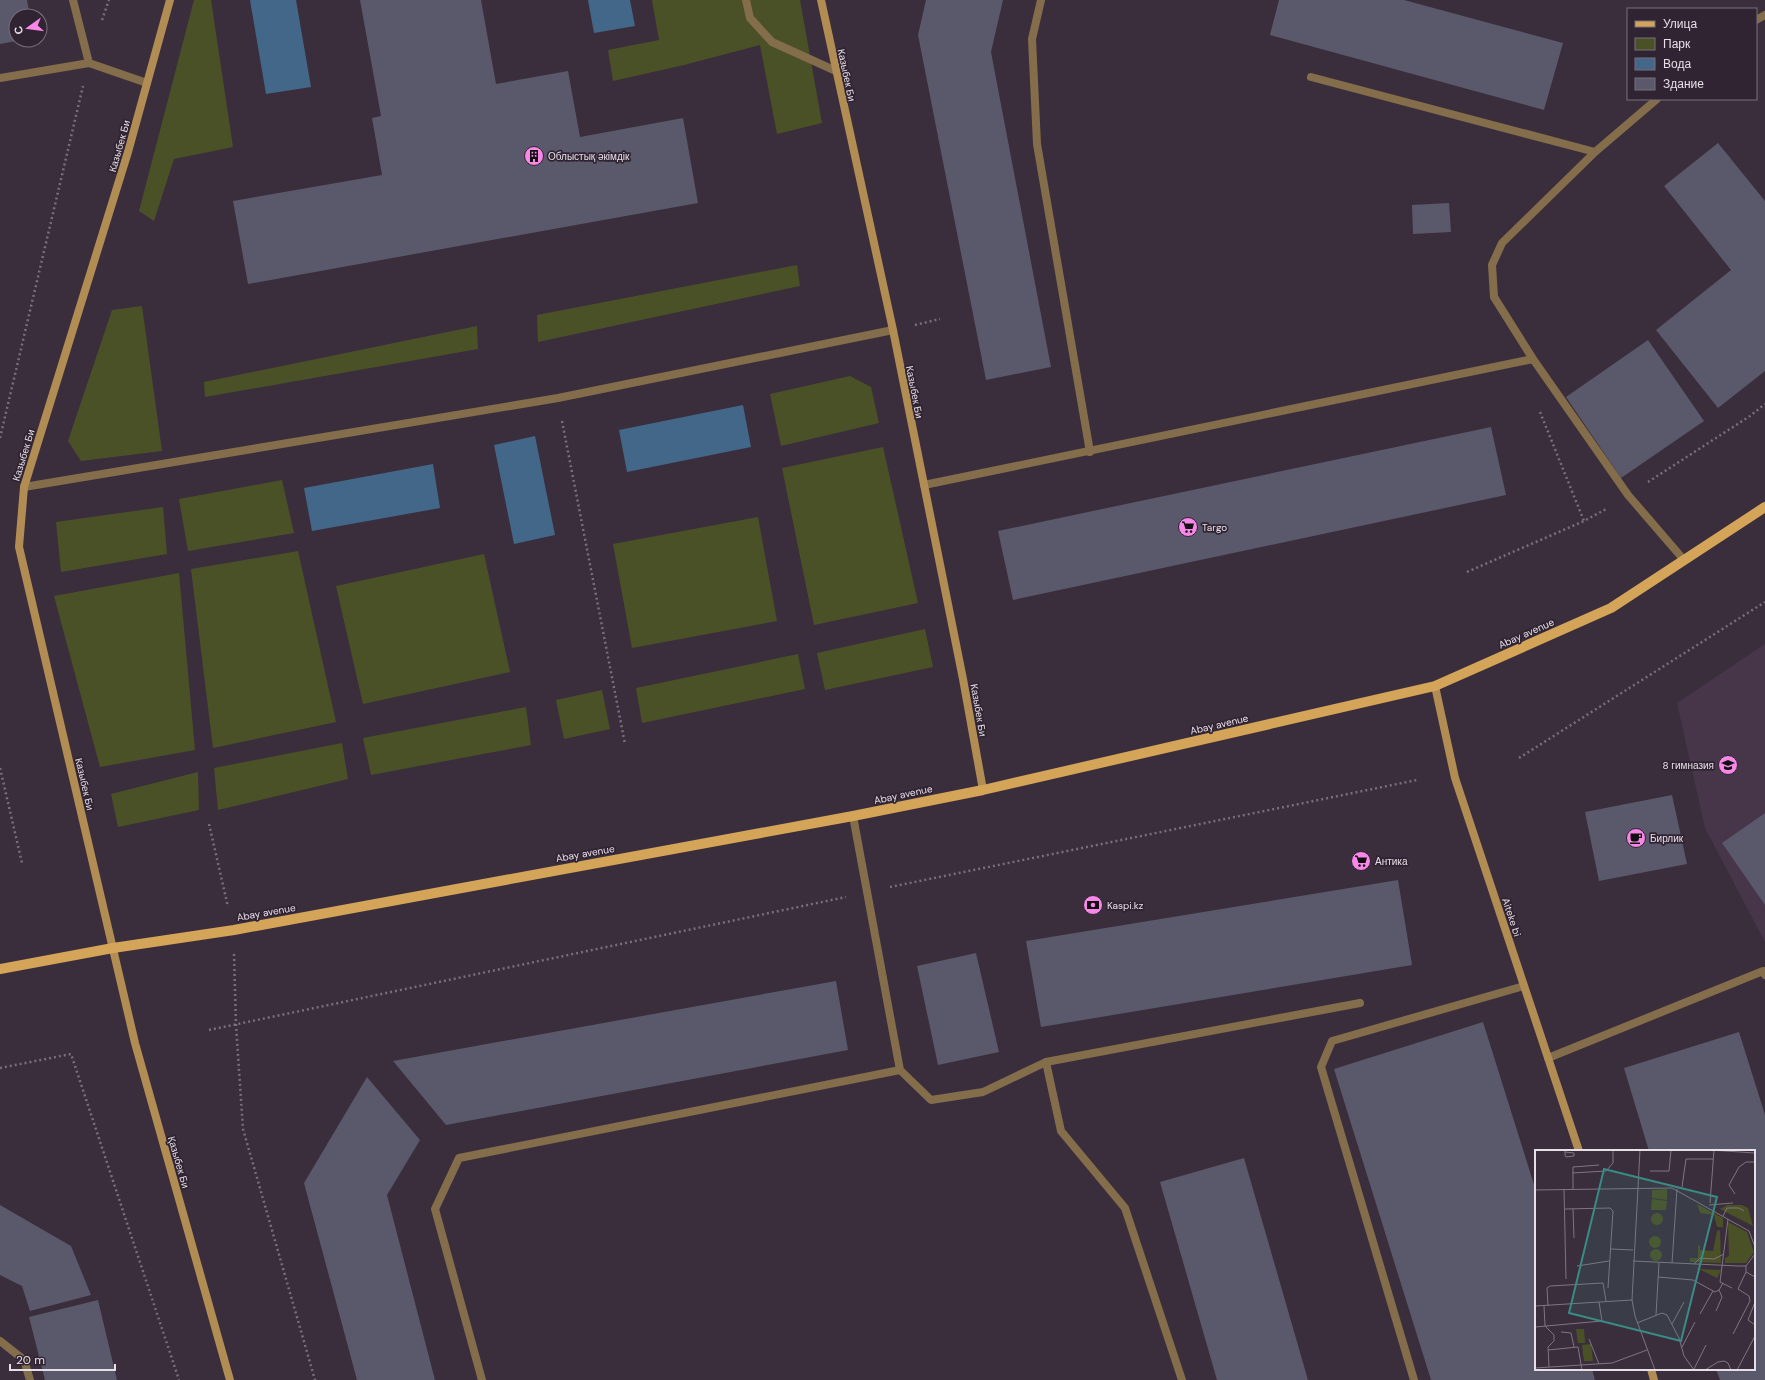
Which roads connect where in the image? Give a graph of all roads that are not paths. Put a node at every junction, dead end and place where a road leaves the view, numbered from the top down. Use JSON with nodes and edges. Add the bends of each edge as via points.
{"nodes":[{"id":1,"x":73,"y":0,"type":"edge"},
{"id":2,"x":170,"y":0,"type":"edge"},
{"id":3,"x":746,"y":0,"type":"edge"},
{"id":4,"x":821,"y":0,"type":"edge"},
{"id":5,"x":1041,"y":0,"type":"edge"},
{"id":6,"x":89,"y":63,"type":"junction"},
{"id":7,"x":836,"y":71,"type":"junction"},
{"id":8,"x":0,"y":78,"type":"edge"},
{"id":9,"x":1310,"y":78,"type":"dead end"},
{"id":10,"x":147,"y":83,"type":"junction"},
{"id":11,"x":1656,"y":100,"type":"edge"},
{"id":12,"x":1595,"y":152,"type":"junction"},
{"id":13,"x":892,"y":330,"type":"junction"},
{"id":14,"x":1533,"y":359,"type":"junction"},
{"id":15,"x":1090,"y":452,"type":"junction"},
{"id":16,"x":924,"y":485,"type":"junction"},
{"id":17,"x":24,"y":488,"type":"junction"},
{"id":18,"x":1765,"y":507,"type":"edge"},
{"id":19,"x":1684,"y":560,"type":"junction"},
{"id":20,"x":1435,"y":686,"type":"junction"},
{"id":21,"x":983,"y":790,"type":"junction"},
{"id":22,"x":853,"y":816,"type":"junction"},
{"id":23,"x":113,"y":948,"type":"junction"},
{"id":24,"x":0,"y":969,"type":"edge"},
{"id":25,"x":1765,"y":974,"type":"edge"},
{"id":26,"x":1524,"y":986,"type":"junction"},
{"id":27,"x":1360,"y":1003,"type":"dead end"},
{"id":28,"x":1548,"y":1058,"type":"junction"},
{"id":29,"x":1046,"y":1062,"type":"junction"},
{"id":30,"x":900,"y":1070,"type":"junction"},
{"id":31,"x":1579,"y":1150,"type":"edge"},
{"id":32,"x":0,"y":1341,"type":"edge"},
{"id":33,"x":1651,"y":1370,"type":"edge"},
{"id":34,"x":30,"y":1380,"type":"edge"},
{"id":35,"x":230,"y":1380,"type":"edge"},
{"id":36,"x":482,"y":1380,"type":"edge"},
{"id":37,"x":1182,"y":1380,"type":"edge"},
{"id":38,"x":1414,"y":1380,"type":"edge"},
{"id":39,"x":1654,"y":1380,"type":"edge"}],
"edges":[{"from":1,"to":6,"type":"lane"},
{"from":2,"to":10,"type":"street","name":"Казыбек Би"},
{"from":3,"to":7,"type":"lane","via":[[750,18],[772,42]]},
{"from":4,"to":7,"type":"street","name":"Казыбек Би"},
{"from":5,"to":15,"type":"lane","via":[[1032,39],[1037,144]]},
{"from":6,"to":8,"type":"lane"},
{"from":6,"to":10,"type":"lane"},
{"from":7,"to":13,"type":"street","name":"Казыбек Би"},
{"from":9,"to":12,"type":"lane"},
{"from":10,"to":17,"type":"street","name":"Казыбек Би","via":[[126,160]]},
{"from":11,"to":12,"type":"lane"},
{"from":12,"to":14,"type":"lane","via":[[1502,243],[1492,265],[1494,297]]},
{"from":13,"to":16,"type":"street","name":"Казыбек Би"},
{"from":13,"to":17,"type":"lane","via":[[558,398]]},
{"from":14,"to":15,"type":"lane"},
{"from":14,"to":19,"type":"lane","via":[[1628,495]]},
{"from":15,"to":16,"type":"lane"},
{"from":16,"to":21,"type":"street","name":"Казыбек Би"},
{"from":17,"to":23,"type":"street","name":"Казыбек Би","via":[[19,547]]},
{"from":18,"to":19,"type":"main road","name":"Abay avenue"},
{"from":19,"to":20,"type":"main road","name":"Abay avenue","via":[[1612,608]]},
{"from":20,"to":21,"type":"main road","name":"Abay avenue"},
{"from":20,"to":26,"type":"street","name":"Aiteke bi","via":[[1455,778]]},
{"from":21,"to":22,"type":"main road","name":"Abay avenue"},
{"from":22,"to":23,"type":"main road","name":"Abay avenue","via":[[234,930]]},
{"from":22,"to":30,"type":"lane"},
{"from":23,"to":24,"type":"main road","name":"Abay avenue"},
{"from":23,"to":35,"type":"street","name":"Қазыбек Би","via":[[135,1043]]},
{"from":25,"to":28,"type":"lane","via":[[1763,971]]},
{"from":26,"to":28,"type":"street","name":"Aiteke bi"},
{"from":26,"to":38,"type":"lane","via":[[1332,1040],[1321,1066]]},
{"from":27,"to":29,"type":"lane"},
{"from":28,"to":31,"type":"street","name":"Aiteke bi"},
{"from":29,"to":30,"type":"lane","via":[[983,1092],[931,1100]]},
{"from":29,"to":37,"type":"lane","via":[[1061,1131],[1125,1208]]},
{"from":30,"to":36,"type":"lane","via":[[459,1158],[435,1209]]},
{"from":32,"to":34,"type":"lane","via":[[24,1360]]},
{"from":33,"to":39,"type":"street"}]}
